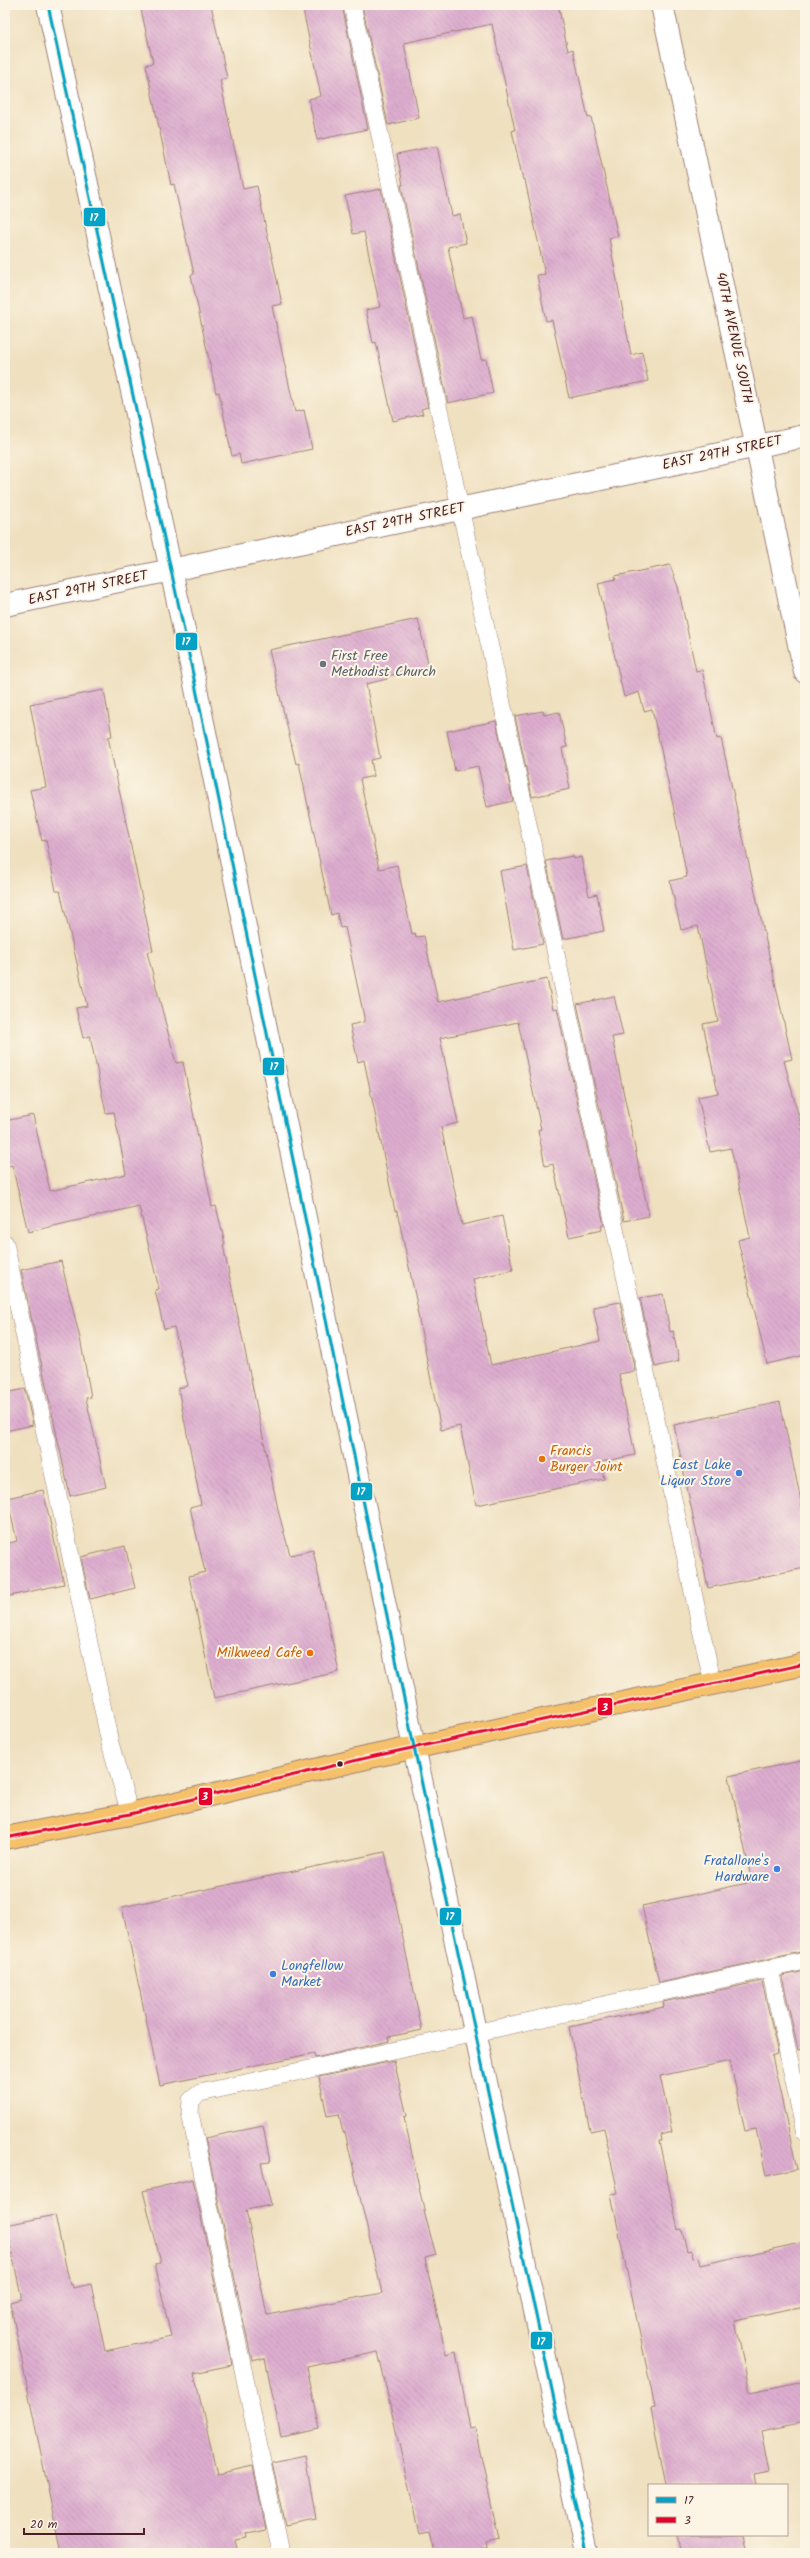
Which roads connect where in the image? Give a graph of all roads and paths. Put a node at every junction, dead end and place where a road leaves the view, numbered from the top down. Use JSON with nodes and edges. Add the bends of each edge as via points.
{"nodes":[{"id":1,"x":48,"y":5,"type":"edge"},
{"id":2,"x":352,"y":5,"type":"edge"},
{"id":3,"x":662,"y":5,"type":"edge"},
{"id":4,"x":805,"y":436,"type":"edge"},
{"id":5,"x":757,"y":446,"type":"junction"},
{"id":6,"x":461,"y":508,"type":"junction"},
{"id":7,"x":171,"y":570,"type":"junction"},
{"id":8,"x":5,"y":605,"type":"edge"},
{"id":9,"x":805,"y":672,"type":"edge"},
{"id":10,"x":5,"y":1243,"type":"edge"},
{"id":11,"x":805,"y":1664,"type":"edge"},
{"id":12,"x":713,"y":1685,"type":"junction"},
{"id":13,"x":414,"y":1747,"type":"junction"},
{"id":14,"x":130,"y":1814,"type":"junction"},
{"id":15,"x":5,"y":1838,"type":"edge"},
{"id":16,"x":805,"y":1961,"type":"edge"},
{"id":17,"x":770,"y":1969,"type":"junction"},
{"id":18,"x":476,"y":2031,"type":"junction"},
{"id":19,"x":805,"y":2133,"type":"edge"},
{"id":20,"x":281,"y":2553,"type":"edge"},
{"id":21,"x":587,"y":2553,"type":"edge"}],
"edges":[{"from":1,"to":7,"type":"street"},
{"from":2,"to":6,"type":"lane"},
{"from":3,"to":5,"type":"street","name":"40TH AVENUE SOUTH"},
{"from":4,"to":5,"type":"street","name":"EAST 29TH STREET"},
{"from":5,"to":6,"type":"street","name":"EAST 29TH STREET"},
{"from":5,"to":9,"type":"street","name":"40TH AVENUE SOUTH"},
{"from":6,"to":7,"type":"street","name":"EAST 29TH STREET"},
{"from":6,"to":12,"type":"lane"},
{"from":7,"to":8,"type":"street","name":"EAST 29TH STREET"},
{"from":7,"to":13,"type":"street"},
{"from":10,"to":14,"type":"lane","via":[[110,1743]]},
{"from":11,"to":12,"type":"main road"},
{"from":12,"to":13,"type":"main road"},
{"from":13,"to":14,"type":"main road"},
{"from":13,"to":18,"type":"street"},
{"from":14,"to":15,"type":"main road"},
{"from":16,"to":17,"type":"lane"},
{"from":17,"to":18,"type":"lane"},
{"from":17,"to":19,"type":"lane"},
{"from":18,"to":20,"type":"lane","via":[[200,2093],[191,2100],[190,2112]]},
{"from":18,"to":21,"type":"street"}]}
